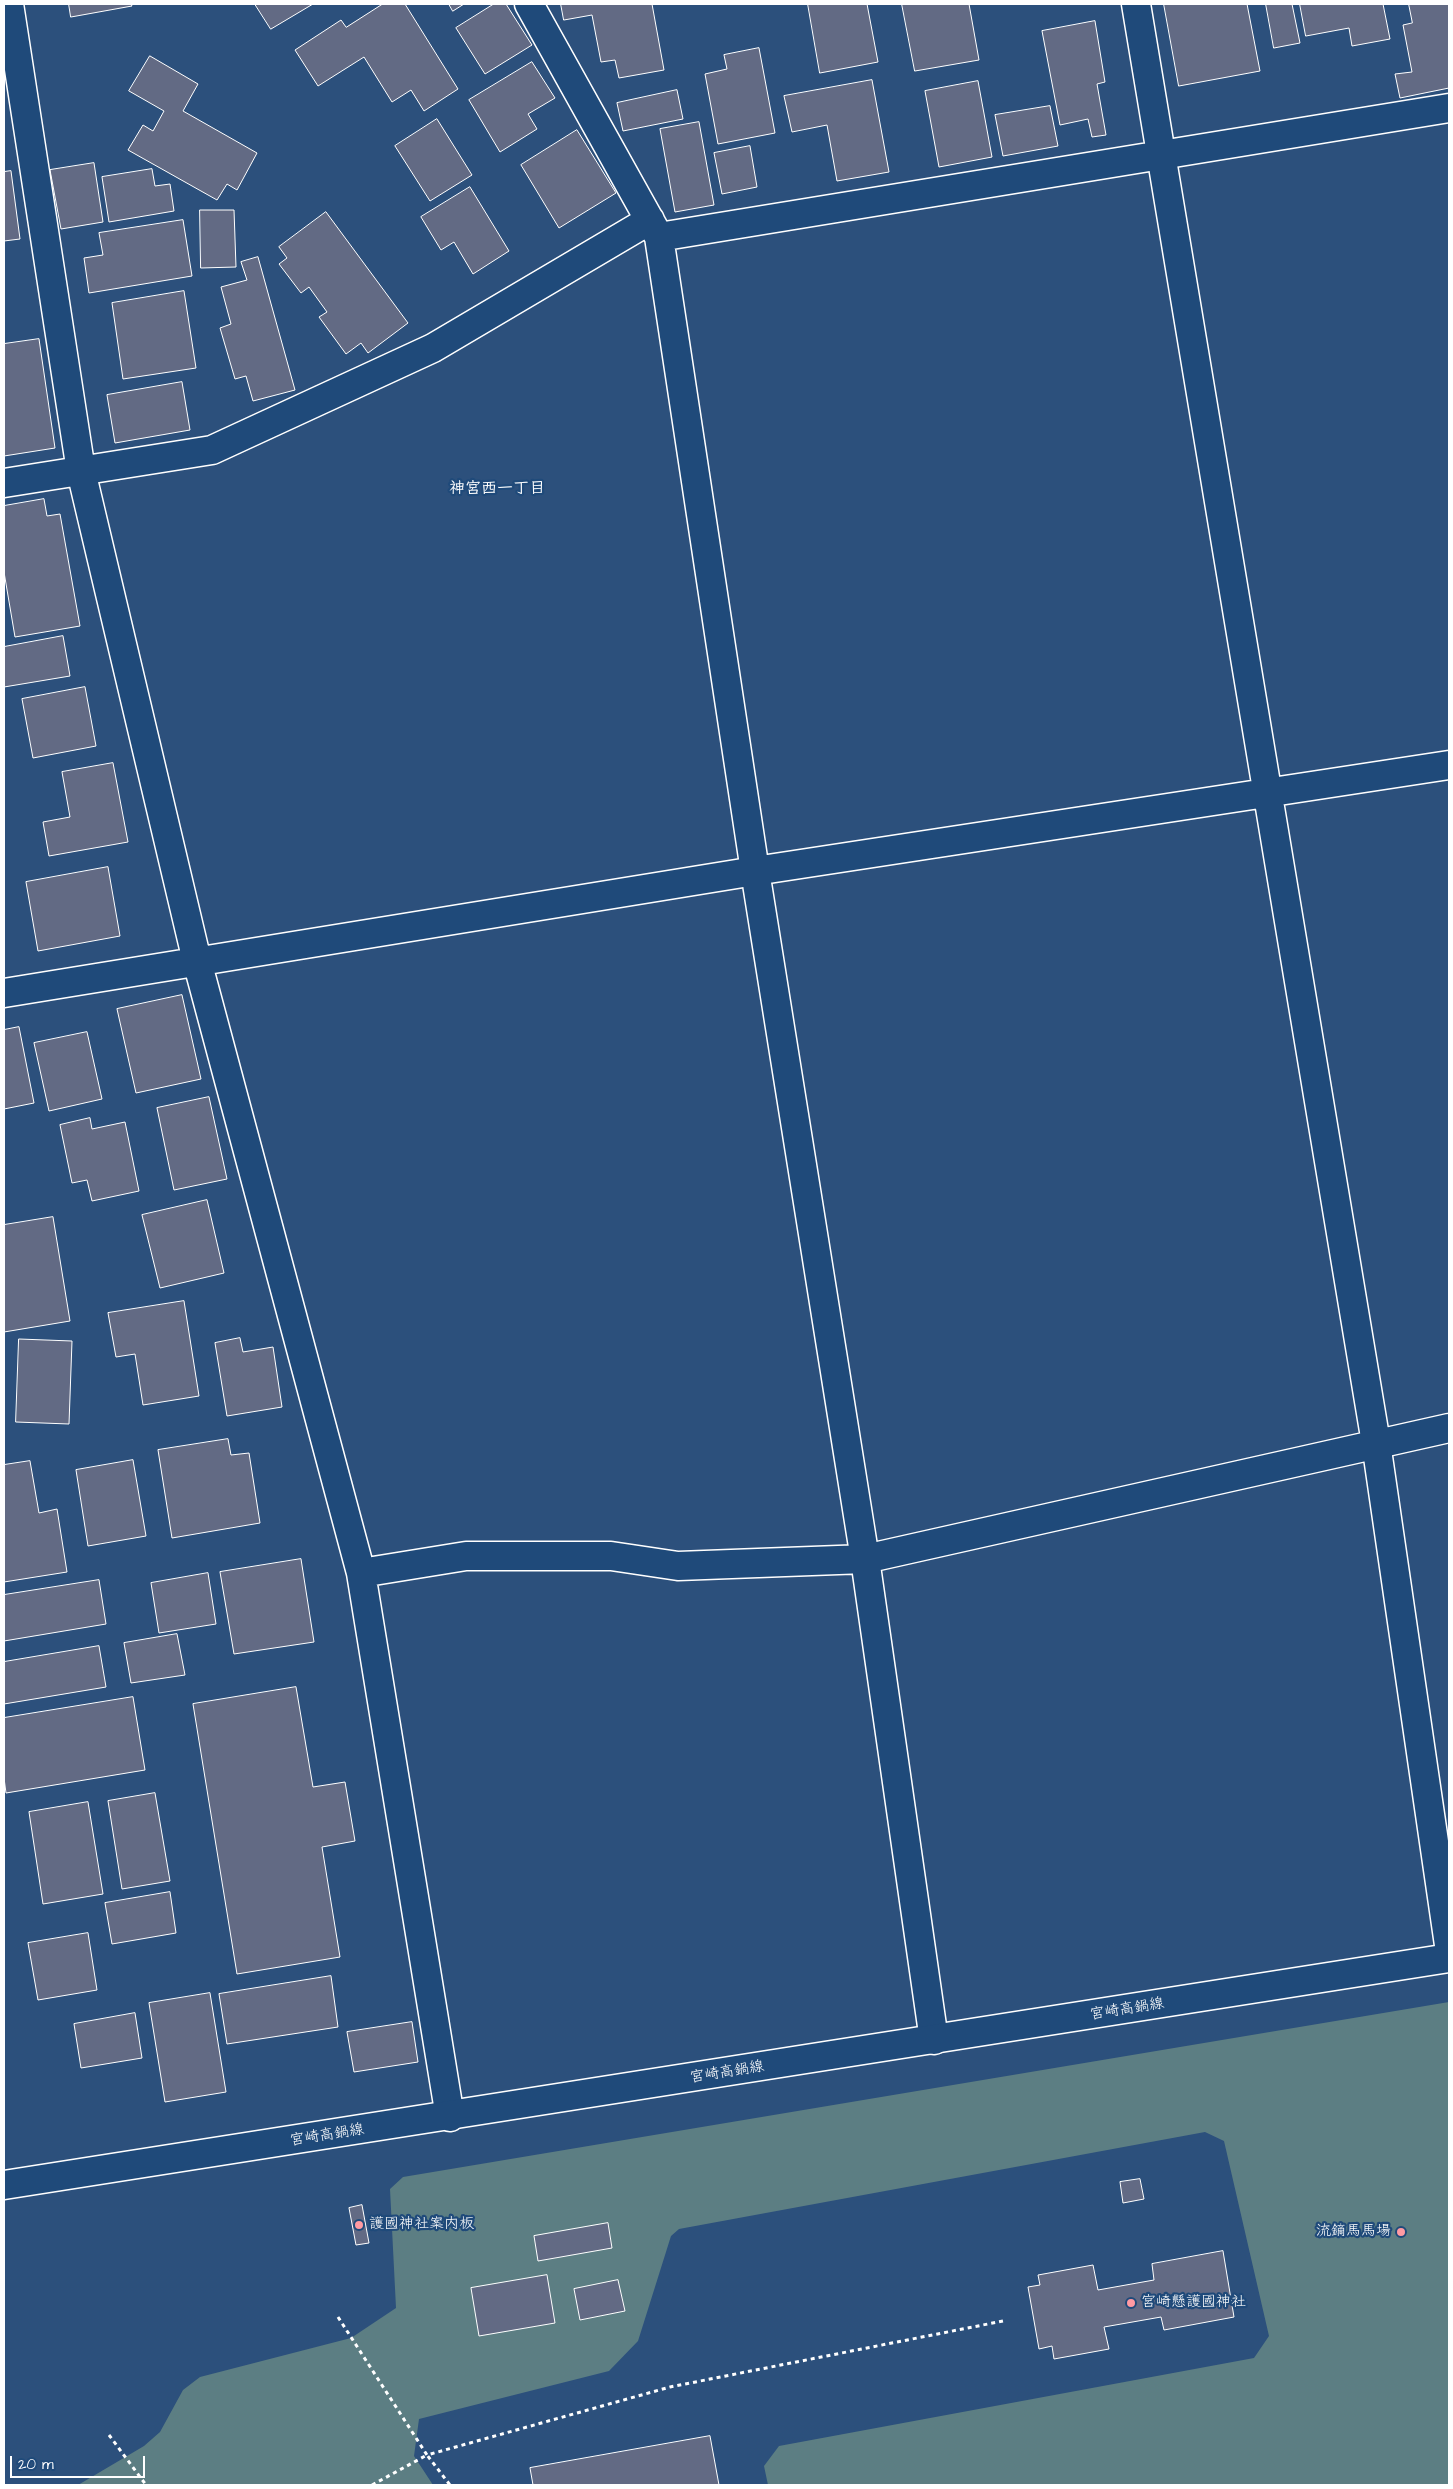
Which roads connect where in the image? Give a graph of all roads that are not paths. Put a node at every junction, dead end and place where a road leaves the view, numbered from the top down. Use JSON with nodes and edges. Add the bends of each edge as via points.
{"nodes":[{"id":1,"x":9,"y":4,"type":"edge"},
{"id":2,"x":529,"y":4,"type":"edge"},
{"id":3,"x":1136,"y":4,"type":"edge"},
{"id":4,"x":1449,"y":108,"type":"edge"},
{"id":5,"x":1160,"y":154,"type":"junction"},
{"id":6,"x":654,"y":228,"type":"junction"},
{"id":7,"x":81,"y":471,"type":"junction"},
{"id":8,"x":4,"y":483,"type":"edge"},
{"id":9,"x":1449,"y":766,"type":"edge"},
{"id":10,"x":1265,"y":793,"type":"junction"},
{"id":11,"x":755,"y":871,"type":"junction"},
{"id":12,"x":196,"y":961,"type":"junction"},
{"id":13,"x":4,"y":993,"type":"edge"},
{"id":14,"x":1449,"y":1428,"type":"edge"},
{"id":15,"x":1376,"y":1443,"type":"junction"},
{"id":16,"x":865,"y":1559,"type":"junction"},
{"id":17,"x":360,"y":1573,"type":"junction"},
{"id":18,"x":1449,"y":1945,"type":"edge"},
{"id":19,"x":1449,"y":1958,"type":"edge"},
{"id":20,"x":934,"y":2040,"type":"junction"},
{"id":21,"x":450,"y":2117,"type":"junction"},
{"id":22,"x":4,"y":2185,"type":"edge"}],
"edges":[{"from":1,"to":7,"type":"street"},
{"from":2,"to":6,"type":"street"},
{"from":3,"to":5,"type":"street"},
{"from":4,"to":5,"type":"street"},
{"from":5,"to":6,"type":"street"},
{"from":5,"to":10,"type":"street"},
{"from":6,"to":7,"type":"street","via":[[433,348],[212,450]]},
{"from":6,"to":11,"type":"street"},
{"from":7,"to":8,"type":"street"},
{"from":7,"to":12,"type":"street"},
{"from":9,"to":10,"type":"street"},
{"from":10,"to":11,"type":"street"},
{"from":10,"to":15,"type":"street"},
{"from":11,"to":12,"type":"street"},
{"from":11,"to":16,"type":"street"},
{"from":12,"to":13,"type":"street"},
{"from":12,"to":17,"type":"street"},
{"from":14,"to":15,"type":"street"},
{"from":15,"to":16,"type":"street"},
{"from":15,"to":18,"type":"street"},
{"from":16,"to":17,"type":"street","via":[[678,1566],[611,1556],[466,1556]]},
{"from":16,"to":20,"type":"street"},
{"from":17,"to":21,"type":"street"},
{"from":19,"to":20,"type":"street","name":"宮崎高鍋線"},
{"from":20,"to":21,"type":"street","name":"宮崎高鍋線"},
{"from":21,"to":22,"type":"street","name":"宮崎高鍋線"}]}
